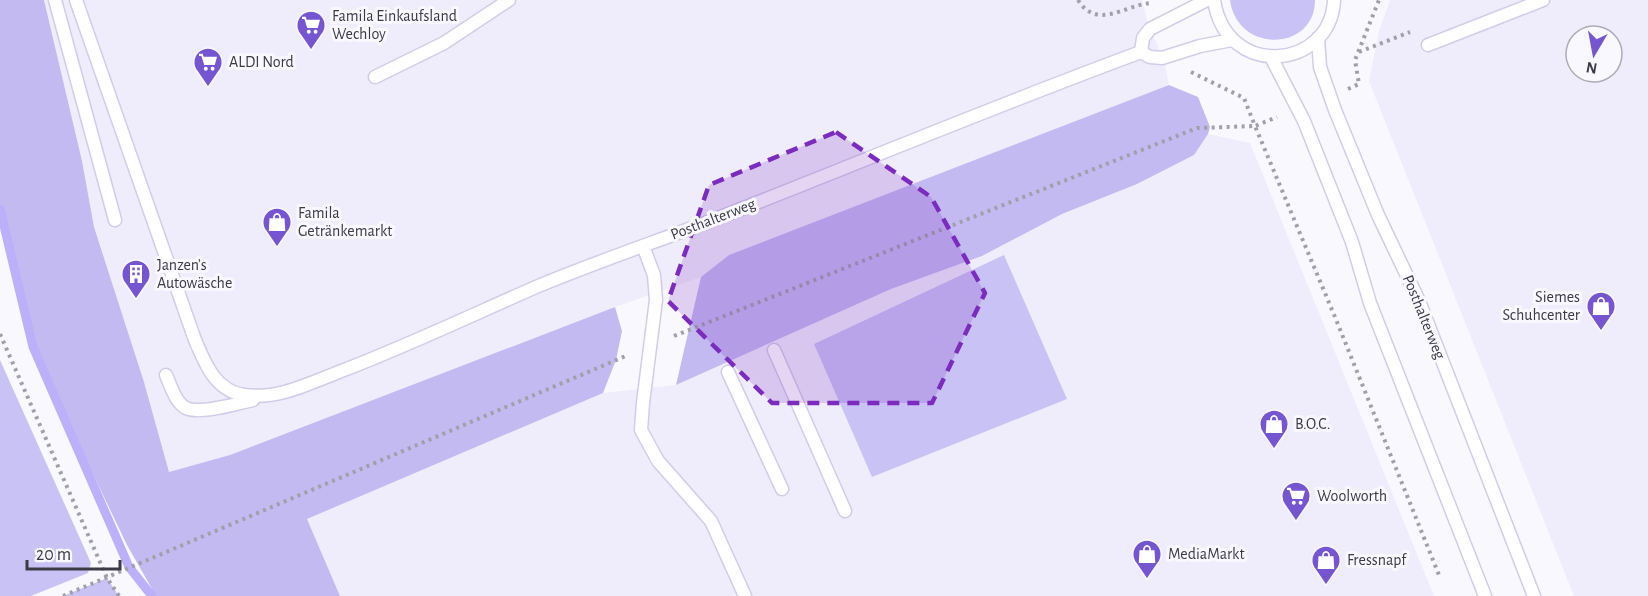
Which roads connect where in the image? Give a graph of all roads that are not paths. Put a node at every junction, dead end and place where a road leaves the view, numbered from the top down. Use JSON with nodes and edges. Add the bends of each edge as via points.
{"nodes":[{"id":1,"x":55,"y":0,"type":"edge"},
{"id":2,"x":76,"y":0,"type":"edge"},
{"id":3,"x":509,"y":0,"type":"edge"},
{"id":4,"x":1207,"y":0,"type":"edge"},
{"id":5,"x":1214,"y":0,"type":"edge"},
{"id":6,"x":1334,"y":0,"type":"edge"},
{"id":7,"x":1543,"y":0,"type":"edge"},
{"id":8,"x":1318,"y":38,"type":"junction"},
{"id":9,"x":1232,"y":40,"type":"junction"},
{"id":10,"x":1428,"y":45,"type":"dead end"},
{"id":11,"x":1141,"y":52,"type":"junction"},
{"id":12,"x":1272,"y":57,"type":"junction"},
{"id":13,"x":375,"y":77,"type":"dead end"},
{"id":14,"x":115,"y":220,"type":"dead end"},
{"id":15,"x":643,"y":246,"type":"junction"},
{"id":16,"x":774,"y":350,"type":"dead end"},
{"id":17,"x":728,"y":372,"type":"dead end"},
{"id":18,"x":166,"y":375,"type":"dead end"},
{"id":19,"x":281,"y":394,"type":"junction"},
{"id":20,"x":782,"y":489,"type":"dead end"},
{"id":21,"x":845,"y":512,"type":"dead end"},
{"id":22,"x":745,"y":596,"type":"edge"},
{"id":23,"x":1485,"y":596,"type":"edge"},
{"id":24,"x":1534,"y":596,"type":"edge"}],
"edges":[{"from":1,"to":14,"type":"lane"},
{"from":2,"to":19,"type":"lane","via":[[208,371],[223,387],[243,395]]},
{"from":3,"to":13,"type":"lane","via":[[444,43]]},
{"from":4,"to":11,"type":"lane","via":[[1150,28],[1143,38]]},
{"from":5,"to":9,"type":"lane","via":[[1219,21]]},
{"from":6,"to":8,"type":"lane","via":[[1328,24]]},
{"from":7,"to":10,"type":"lane"},
{"from":8,"to":12,"type":"lane","via":[[1289,56]]},
{"from":8,"to":24,"type":"lane","name":"Posthalterweg","via":[[1320,67],[1330,97],[1378,215],[1419,301]]},
{"from":9,"to":11,"type":"lane","name":"Posthalterweg","via":[[1162,58]]},
{"from":9,"to":12,"type":"lane","via":[[1253,54]]},
{"from":11,"to":15,"type":"lane","name":"Posthalterweg"},
{"from":12,"to":23,"type":"lane","via":[[1299,108],[1352,242],[1370,303]]},
{"from":15,"to":19,"type":"lane","name":"Posthalterweg"},
{"from":15,"to":22,"type":"lane","via":[[654,275],[656,300],[641,430],[658,461],[711,521]]},
{"from":16,"to":21,"type":"lane"},
{"from":17,"to":20,"type":"lane"},
{"from":18,"to":19,"type":"lane","via":[[176,398],[186,408],[202,410]]}]}
